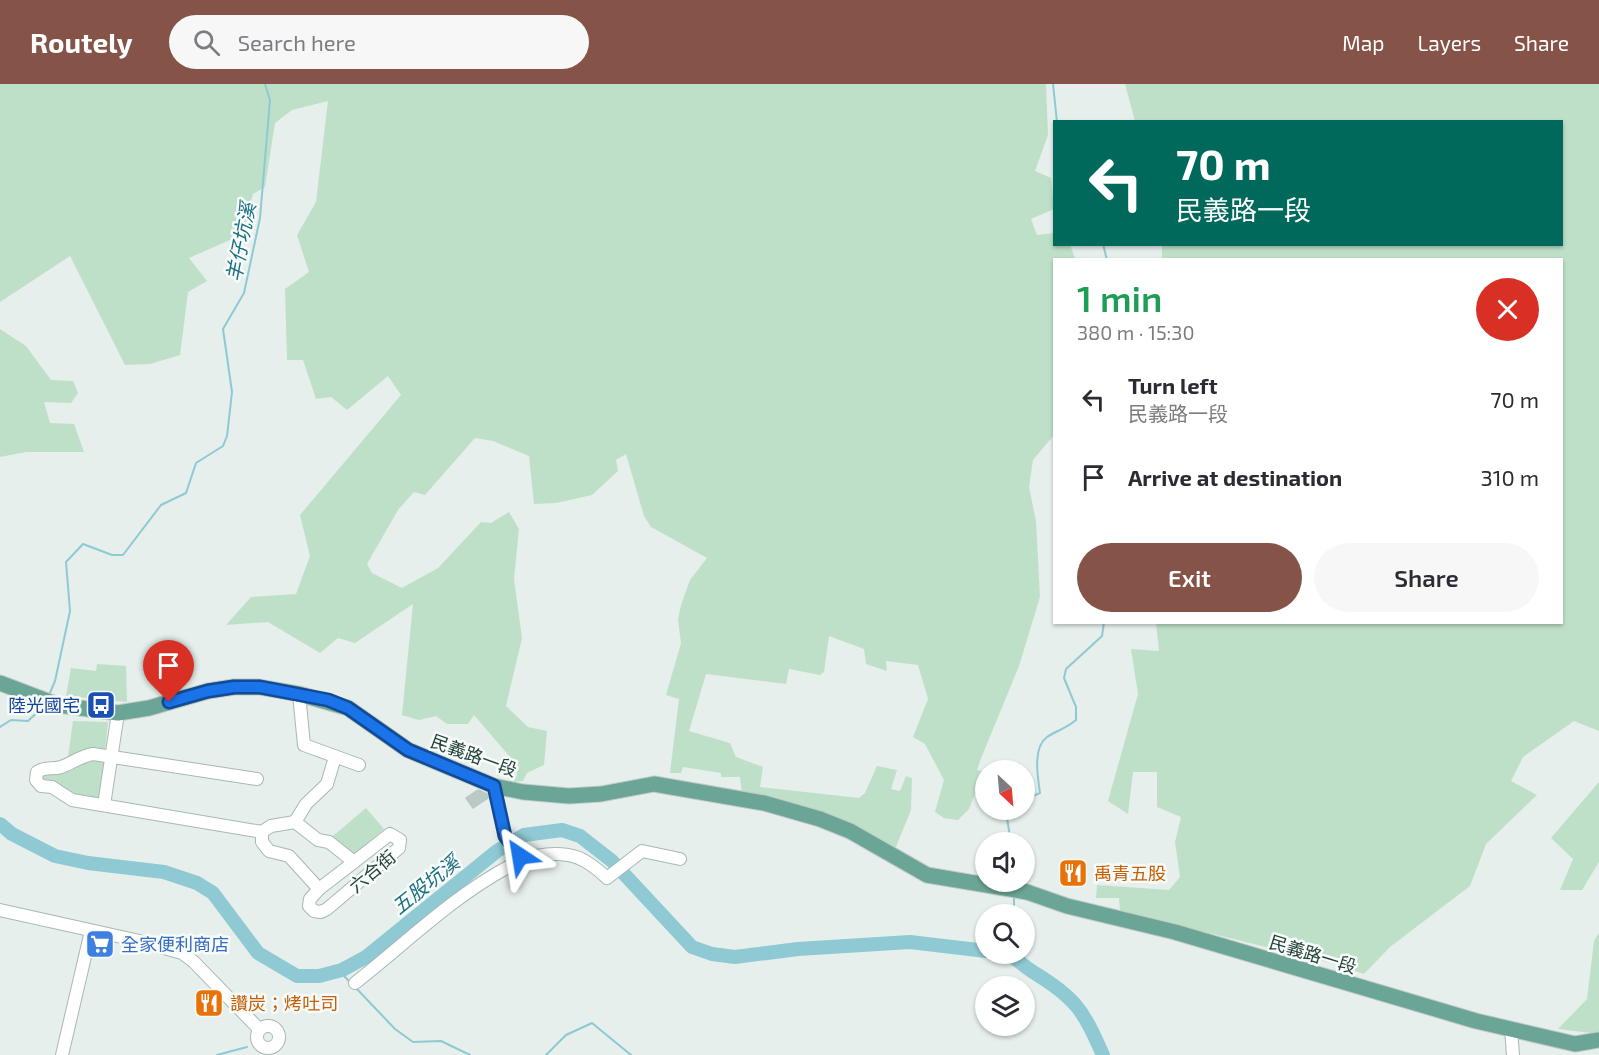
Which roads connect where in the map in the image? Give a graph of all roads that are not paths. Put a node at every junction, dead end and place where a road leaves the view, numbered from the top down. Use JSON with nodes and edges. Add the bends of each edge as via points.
{"nodes":[{"id":1,"x":0,"y":683,"type":"edge"},
{"id":2,"x":299,"y":694,"type":"junction"},
{"id":3,"x":118,"y":712,"type":"junction"},
{"id":4,"x":112,"y":756,"type":"junction"},
{"id":5,"x":335,"y":757,"type":"junction"},
{"id":6,"x":359,"y":765,"type":"dead end"},
{"id":7,"x":257,"y":778,"type":"dead end"},
{"id":8,"x":494,"y":786,"type":"junction"},
{"id":9,"x":104,"y":805,"type":"junction"},
{"id":10,"x":295,"y":822,"type":"junction"},
{"id":11,"x":262,"y":832,"type":"junction"},
{"id":12,"x":522,"y":858,"type":"junction"},
{"id":13,"x":680,"y":859,"type":"dead end"},
{"id":14,"x":354,"y":862,"type":"junction"},
{"id":15,"x":319,"y":890,"type":"junction"},
{"id":16,"x":0,"y":910,"type":"edge"},
{"id":17,"x":90,"y":931,"type":"junction"},
{"id":18,"x":355,"y":983,"type":"dead end"},
{"id":19,"x":260,"y":1029,"type":"dead end"},
{"id":20,"x":1511,"y":1029,"type":"junction"},
{"id":21,"x":1599,"y":1040,"type":"edge"},
{"id":22,"x":62,"y":1055,"type":"edge"},
{"id":23,"x":1513,"y":1055,"type":"edge"}],
"edges":[{"from":1,"to":3,"type":"main road","name":"民義路一段","via":[[58,705]]},
{"from":2,"to":3,"type":"main road","name":"民義路一段","via":[[234,687]]},
{"from":2,"to":5,"type":"street","via":[[304,746]]},
{"from":2,"to":8,"type":"main road","name":"民義路一段","via":[[348,708],[408,750]]},
{"from":3,"to":4,"type":"street"},
{"from":4,"to":7,"type":"street"},
{"from":4,"to":9,"type":"street"},
{"from":4,"to":9,"type":"street","via":[[81,756],[60,767],[43,768],[36,780],[72,800]]},
{"from":5,"to":6,"type":"street"},
{"from":5,"to":10,"type":"street","via":[[327,784],[306,804]]},
{"from":8,"to":12,"type":"street","via":[[505,836]]},
{"from":8,"to":20,"type":"main road","name":"民義路一段","via":[[569,796],[654,784],[764,804],[820,819],[871,842],[927,875],[1014,889]]},
{"from":9,"to":11,"type":"street"},
{"from":10,"to":11,"type":"street","via":[[271,826]]},
{"from":10,"to":14,"type":"street","name":"六合街"},
{"from":11,"to":15,"type":"street","name":"六合街","via":[[262,842],[268,851],[289,856]]},
{"from":12,"to":13,"type":"street","via":[[569,855],[582,859],[607,878],[642,851]]},
{"from":12,"to":18,"type":"street","via":[[455,902]]},
{"from":14,"to":15,"type":"street","name":"六合街"},
{"from":14,"to":15,"type":"street","name":"六合街","via":[[390,834],[400,840],[399,848],[321,912],[309,906]]},
{"from":16,"to":17,"type":"street"},
{"from":17,"to":19,"type":"street","via":[[182,953]]},
{"from":17,"to":22,"type":"street"},
{"from":20,"to":21,"type":"main road","name":"民義路一段","via":[[1575,1044]]},
{"from":20,"to":23,"type":"street"}]}
